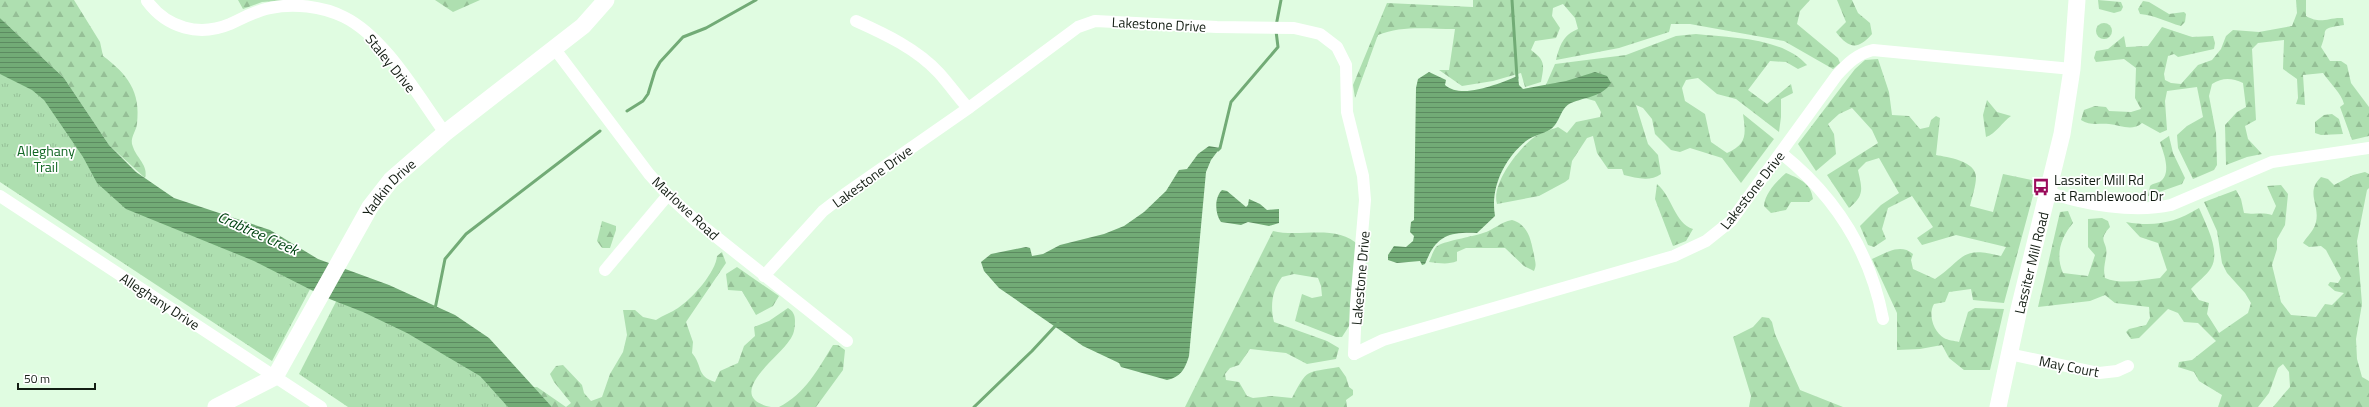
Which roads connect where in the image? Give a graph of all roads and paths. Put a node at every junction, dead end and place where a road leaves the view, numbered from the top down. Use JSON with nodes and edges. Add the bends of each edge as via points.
{"nodes":[{"id":1,"x":606,"y":0,"type":"edge"},
{"id":2,"x":2077,"y":0,"type":"edge"},
{"id":3,"x":147,"y":1,"type":"dead end"},
{"id":4,"x":856,"y":20,"type":"dead end"},
{"id":5,"x":554,"y":48,"type":"junction"},
{"id":6,"x":2072,"y":69,"type":"junction"},
{"id":7,"x":968,"y":108,"type":"junction"},
{"id":8,"x":445,"y":133,"type":"junction"},
{"id":9,"x":2369,"y":148,"type":"edge"},
{"id":10,"x":1781,"y":153,"type":"junction"},
{"id":11,"x":2048,"y":192,"type":"junction"},
{"id":12,"x":668,"y":195,"type":"junction"},
{"id":13,"x":0,"y":196,"type":"edge"},
{"id":14,"x":605,"y":270,"type":"dead end"},
{"id":15,"x":764,"y":276,"type":"junction"},
{"id":16,"x":1883,"y":319,"type":"dead end"},
{"id":17,"x":847,"y":341,"type":"dead end"},
{"id":18,"x":2009,"y":354,"type":"junction"},
{"id":19,"x":2128,"y":366,"type":"dead end"},
{"id":20,"x":276,"y":377,"type":"junction"},
{"id":21,"x":216,"y":407,"type":"edge"},
{"id":22,"x":321,"y":407,"type":"edge"},
{"id":23,"x":1998,"y":407,"type":"edge"}],
"edges":[{"from":1,"to":5,"type":"street","name":"Yadkin Drive","via":[[583,26]]},
{"from":2,"to":6,"type":"street","name":"Lassiter Mill Road"},
{"from":3,"to":8,"type":"street","name":"Staley Drive","via":[[162,18],[173,25],[199,30],[218,28],[257,11],[283,6],[312,8],[343,16],[371,34]]},
{"from":4,"to":7,"type":"street","via":[[878,30],[922,58],[938,72]]},
{"from":5,"to":8,"type":"street","name":"Yadkin Drive"},
{"from":5,"to":12,"type":"street","name":"Marlowe Road","via":[[649,174]]},
{"from":6,"to":10,"type":"street","name":"Lakestone Drive","via":[[1878,50],[1863,52],[1837,75]]},
{"from":6,"to":11,"type":"street","name":"Lassiter Mill Road","via":[[2061,141]]},
{"from":7,"to":10,"type":"street","name":"Lakestone Drive","via":[[1078,27],[1095,21],[1294,28],[1309,30],[1329,39],[1337,47],[1346,65],[1347,112],[1365,194],[1354,354],[1383,340],[1688,250],[1718,233],[1731,221]]},
{"from":7,"to":15,"type":"street","name":"Lakestone Drive","via":[[823,211]]},
{"from":8,"to":20,"type":"street","name":"Yadkin Drive","via":[[391,180],[370,207]]},
{"from":9,"to":11,"type":"street","via":[[2272,162],[2171,205],[2158,208],[2114,206],[2066,199]]},
{"from":10,"to":16,"type":"street","via":[[1797,166],[1837,210],[1870,268]]},
{"from":11,"to":18,"type":"street","name":"Lassiter Mill Road"},
{"from":12,"to":14,"type":"street"},
{"from":12,"to":15,"type":"street","name":"Marlowe Road"},
{"from":13,"to":20,"type":"street","name":"Alleghany Drive"},
{"from":15,"to":17,"type":"street","name":"Marlowe Road"},
{"from":18,"to":19,"type":"street","name":"May Court","via":[[2098,373],[2117,371]]},
{"from":18,"to":23,"type":"street","name":"Lassiter Mill Road"},
{"from":20,"to":21,"type":"street"},
{"from":20,"to":22,"type":"street","name":"Alleghany Drive"}]}
